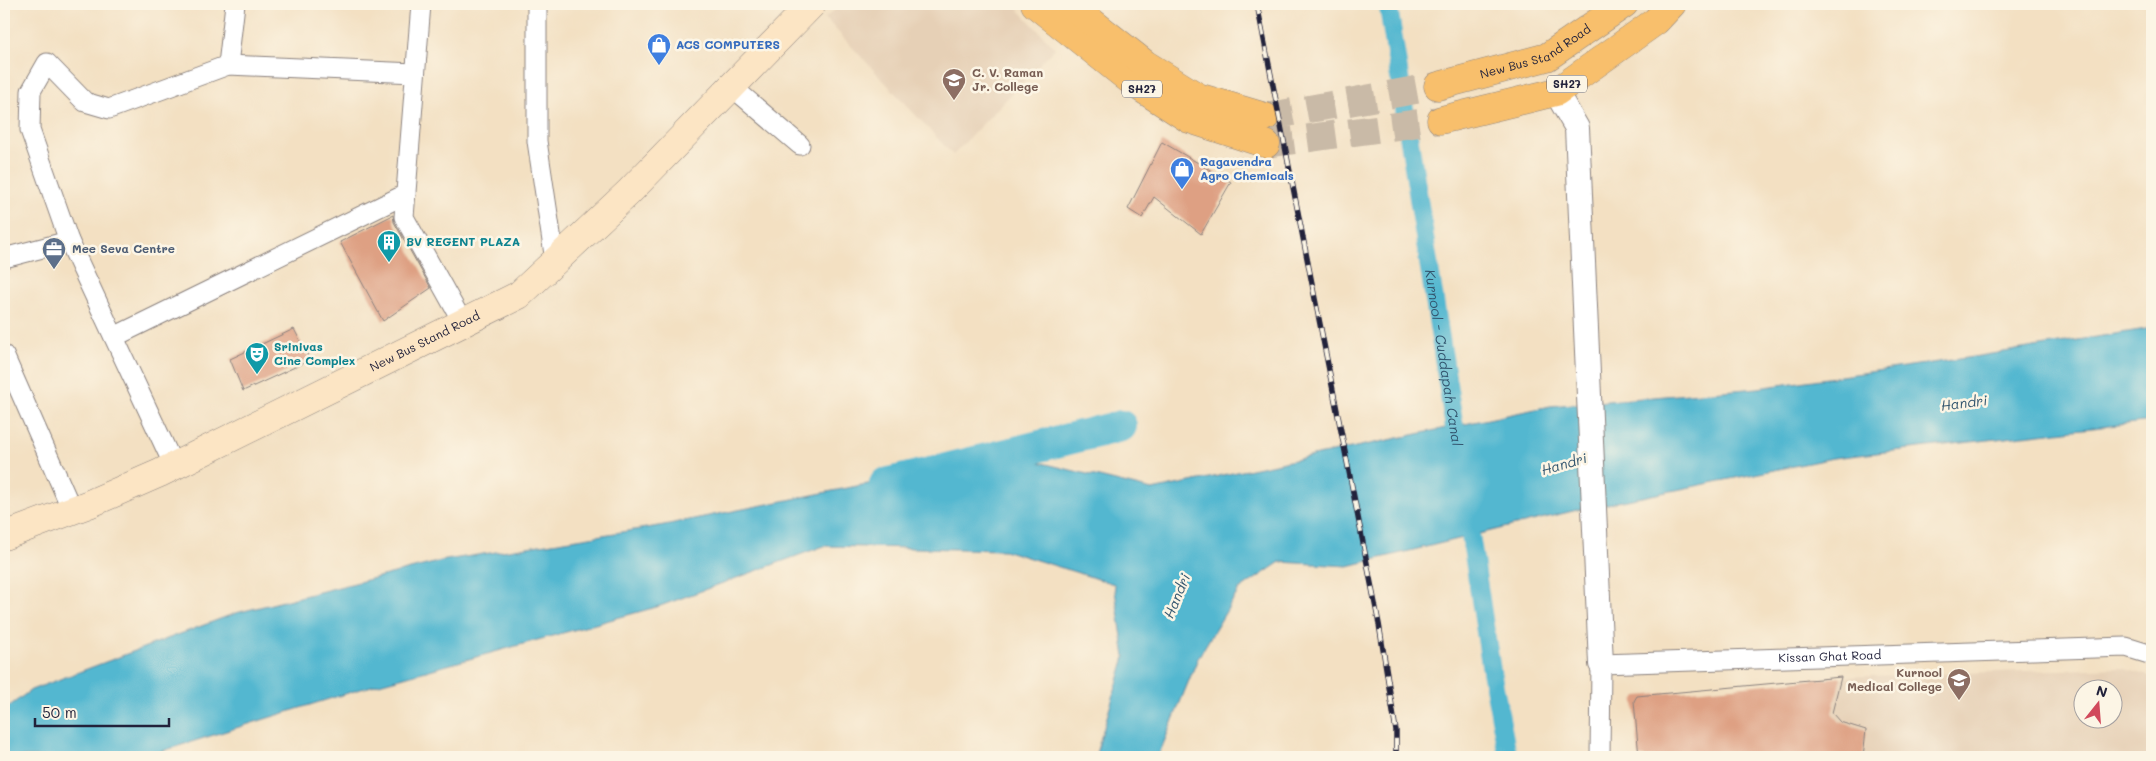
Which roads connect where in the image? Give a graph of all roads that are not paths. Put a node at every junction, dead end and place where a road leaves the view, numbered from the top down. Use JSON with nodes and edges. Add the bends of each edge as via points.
{"nodes":[{"id":1,"x":235,"y":4,"type":"edge"},
{"id":2,"x":421,"y":4,"type":"edge"},
{"id":3,"x":537,"y":4,"type":"edge"},
{"id":4,"x":812,"y":4,"type":"edge"},
{"id":5,"x":1035,"y":4,"type":"edge"},
{"id":6,"x":1069,"y":4,"type":"edge"},
{"id":7,"x":1624,"y":4,"type":"edge"},
{"id":8,"x":1672,"y":4,"type":"edge"},
{"id":9,"x":228,"y":65,"type":"junction"},
{"id":10,"x":416,"y":73,"type":"junction"},
{"id":11,"x":731,"y":86,"type":"junction"},
{"id":12,"x":1438,"y":86,"type":"tunnel mouth"},
{"id":13,"x":1556,"y":92,"type":"junction"},
{"id":14,"x":1265,"y":117,"type":"tunnel mouth"},
{"id":15,"x":1441,"y":120,"type":"tunnel mouth"},
{"id":16,"x":1266,"y":144,"type":"tunnel mouth"},
{"id":17,"x":800,"y":146,"type":"dead end"},
{"id":18,"x":406,"y":194,"type":"junction"},
{"id":19,"x":68,"y":241,"type":"junction"},
{"id":20,"x":4,"y":258,"type":"edge"},
{"id":21,"x":555,"y":261,"type":"junction"},
{"id":22,"x":463,"y":323,"type":"junction"},
{"id":23,"x":114,"y":337,"type":"junction"},
{"id":24,"x":4,"y":355,"type":"edge"},
{"id":25,"x":174,"y":466,"type":"junction"},
{"id":26,"x":72,"y":510,"type":"junction"},
{"id":27,"x":4,"y":536,"type":"edge"},
{"id":28,"x":2152,"y":655,"type":"edge"},
{"id":29,"x":1601,"y":664,"type":"junction"},
{"id":30,"x":1600,"y":757,"type":"edge"}],
"edges":[{"from":1,"to":9,"type":"street"},
{"from":2,"to":10,"type":"street"},
{"from":3,"to":21,"type":"street","via":[[537,142]]},
{"from":4,"to":11,"type":"main road","name":"New Bus Stand Road"},
{"from":5,"to":16,"type":"main road","number":"SH27","via":[[1135,84],[1189,119]]},
{"from":6,"to":14,"type":"main road","number":"SH27","via":[[1145,64],[1198,97]]},
{"from":7,"to":12,"type":"main road","name":"New Bus Stand Road","number":"SH27","via":[[1547,57]]},
{"from":8,"to":13,"type":"main road","number":"SH27","via":[[1656,21]]},
{"from":9,"to":10,"type":"street"},
{"from":9,"to":19,"type":"street","via":[[108,109],[85,102],[47,63],[30,92],[30,130]]},
{"from":10,"to":18,"type":"street"},
{"from":11,"to":17,"type":"street"},
{"from":11,"to":21,"type":"main road","name":"New Bus Stand Road","via":[[628,193]]},
{"from":13,"to":15,"type":"main road","number":"SH27"},
{"from":13,"to":29,"type":"street","via":[[1577,128]]},
{"from":18,"to":22,"type":"street","via":[[404,217]]},
{"from":18,"to":23,"type":"street"},
{"from":19,"to":20,"type":"street"},
{"from":19,"to":23,"type":"street"},
{"from":21,"to":22,"type":"main road","name":"New Bus Stand Road","via":[[519,295]]},
{"from":22,"to":25,"type":"main road","name":"New Bus Stand Road"},
{"from":23,"to":25,"type":"street"},
{"from":24,"to":26,"type":"street"},
{"from":25,"to":26,"type":"main road","name":"New Bus Stand Road"},
{"from":26,"to":27,"type":"main road","name":"New Bus Stand Road"},
{"from":28,"to":29,"type":"street","name":"Kissan Ghat Road","via":[[2126,647]]},
{"from":29,"to":30,"type":"street"}]}
